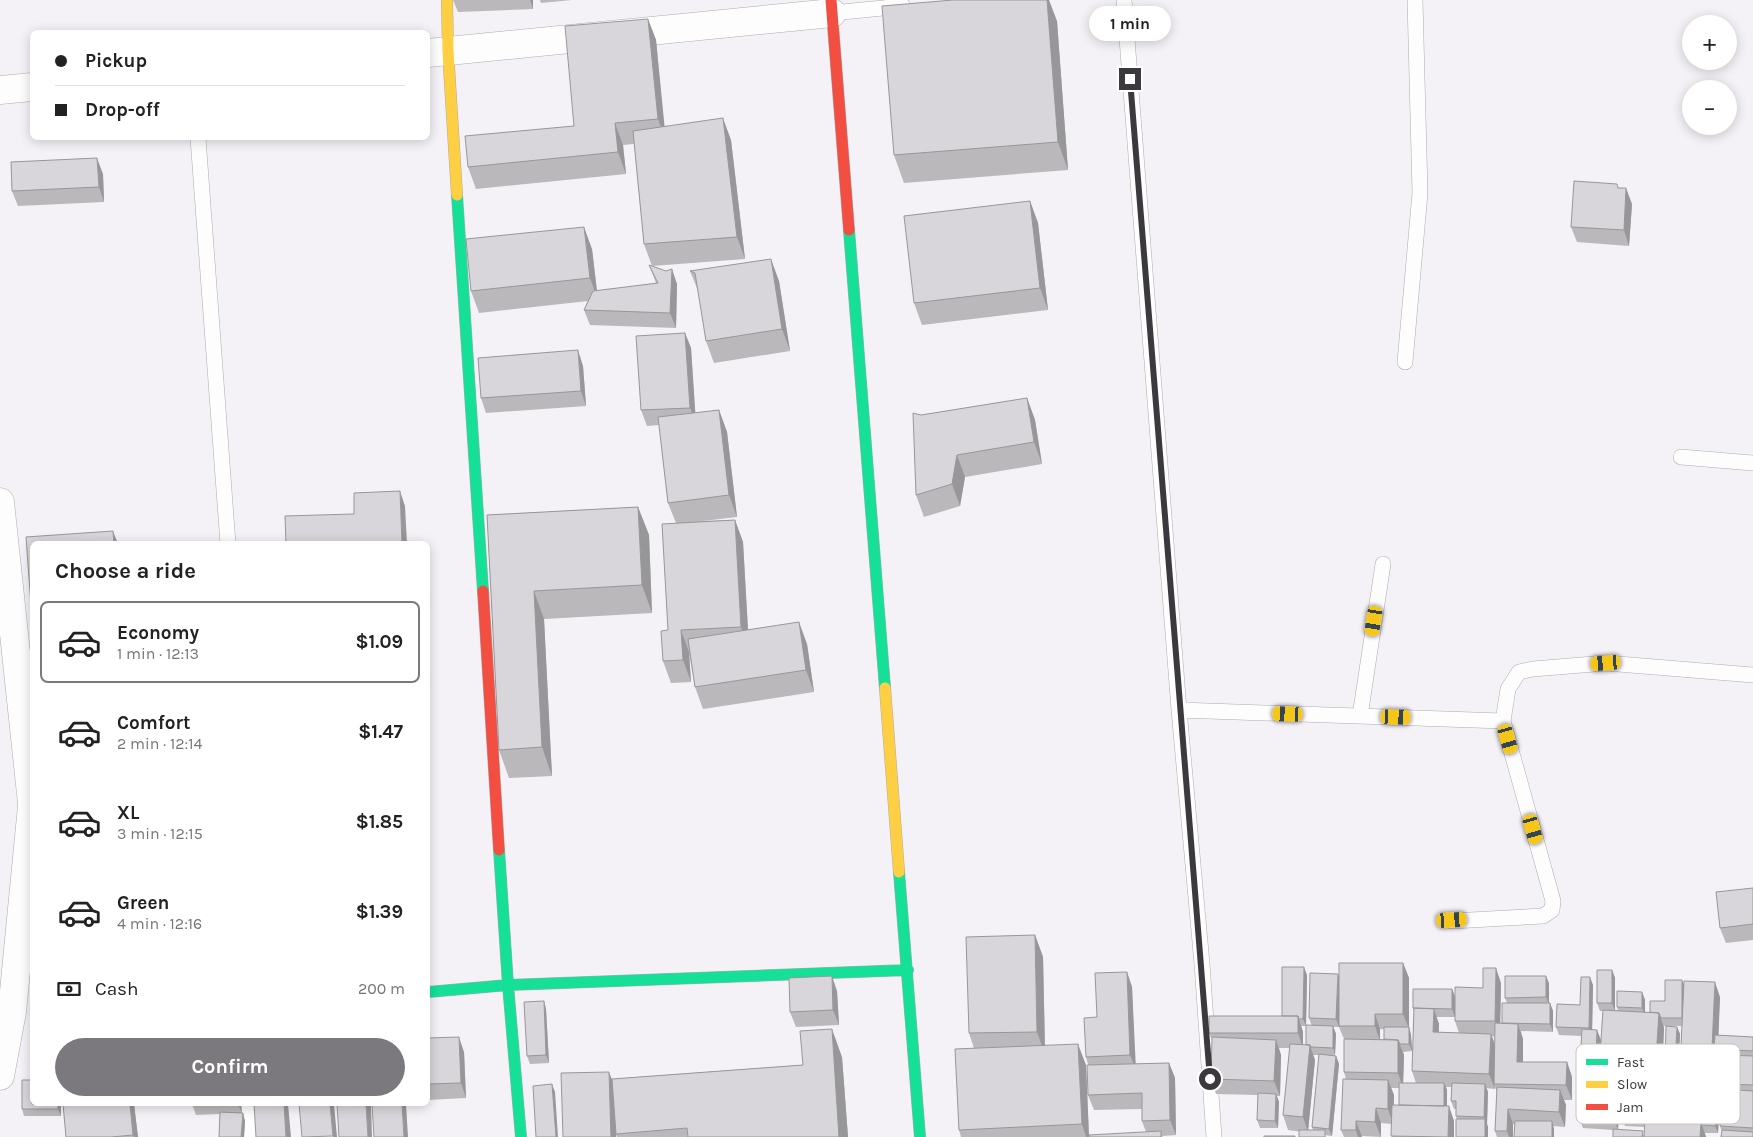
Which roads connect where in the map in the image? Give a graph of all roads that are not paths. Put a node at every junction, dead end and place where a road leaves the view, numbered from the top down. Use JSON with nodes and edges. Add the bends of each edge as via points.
{"nodes":[{"id":1,"x":447,"y":0,"type":"edge"},
{"id":2,"x":1124,"y":0,"type":"edge"},
{"id":3,"x":1415,"y":0,"type":"edge"},
{"id":4,"x":922,"y":4,"type":"edge"},
{"id":5,"x":832,"y":6,"type":"edge"},
{"id":6,"x":438,"y":52,"type":"edge"},
{"id":7,"x":30,"y":87,"type":"edge"},
{"id":8,"x":0,"y":90,"type":"edge"},
{"id":9,"x":198,"y":140,"type":"edge"},
{"id":10,"x":1405,"y":362,"type":"dead end"},
{"id":11,"x":1681,"y":457,"type":"dead end"},
{"id":12,"x":1753,"y":463,"type":"edge"},
{"id":13,"x":0,"y":502,"type":"edge"},
{"id":14,"x":228,"y":541,"type":"edge"},
{"id":15,"x":1383,"y":564,"type":"dead end"},
{"id":16,"x":1753,"y":675,"type":"edge"},
{"id":17,"x":1179,"y":710,"type":"junction"},
{"id":18,"x":1360,"y":716,"type":"junction"},
{"id":19,"x":1503,"y":721,"type":"junction"},
{"id":20,"x":30,"y":785,"type":"edge"},
{"id":21,"x":30,"y":828,"type":"edge"},
{"id":22,"x":1452,"y":920,"type":"dead end"},
{"id":23,"x":908,"y":970,"type":"junction"},
{"id":24,"x":508,"y":985,"type":"junction"},
{"id":25,"x":430,"y":992,"type":"edge"},
{"id":26,"x":15,"y":1010,"type":"edge"},
{"id":27,"x":0,"y":1076,"type":"edge"},
{"id":28,"x":250,"y":1106,"type":"edge"},
{"id":29,"x":252,"y":1137,"type":"edge"},
{"id":30,"x":521,"y":1137,"type":"edge"},
{"id":31,"x":920,"y":1137,"type":"edge"},
{"id":32,"x":1214,"y":1137,"type":"edge"}],
"edges":[{"from":1,"to":6,"type":"street"},
{"from":2,"to":17,"type":"lane"},
{"from":3,"to":10,"type":"lane","via":[[1420,193]]},
{"from":4,"to":5,"type":"lane"},
{"from":5,"to":6,"type":"street"},
{"from":5,"to":23,"type":"street"},
{"from":6,"to":24,"type":"street"},
{"from":7,"to":8,"type":"street"},
{"from":9,"to":14,"type":"lane"},
{"from":11,"to":12,"type":"lane"},
{"from":13,"to":20,"type":"street"},
{"from":15,"to":18,"type":"lane"},
{"from":16,"to":19,"type":"lane","via":[[1606,663],[1533,668],[1518,672],[1508,689]]},
{"from":17,"to":18,"type":"lane"},
{"from":17,"to":32,"type":"lane"},
{"from":18,"to":19,"type":"lane"},
{"from":19,"to":22,"type":"lane","via":[[1553,901],[1552,910],[1543,916]]},
{"from":21,"to":26,"type":"street"},
{"from":23,"to":24,"type":"street"},
{"from":23,"to":31,"type":"street"},
{"from":24,"to":25,"type":"street"},
{"from":24,"to":30,"type":"street"},
{"from":26,"to":27,"type":"street"},
{"from":28,"to":29,"type":"street"}]}
